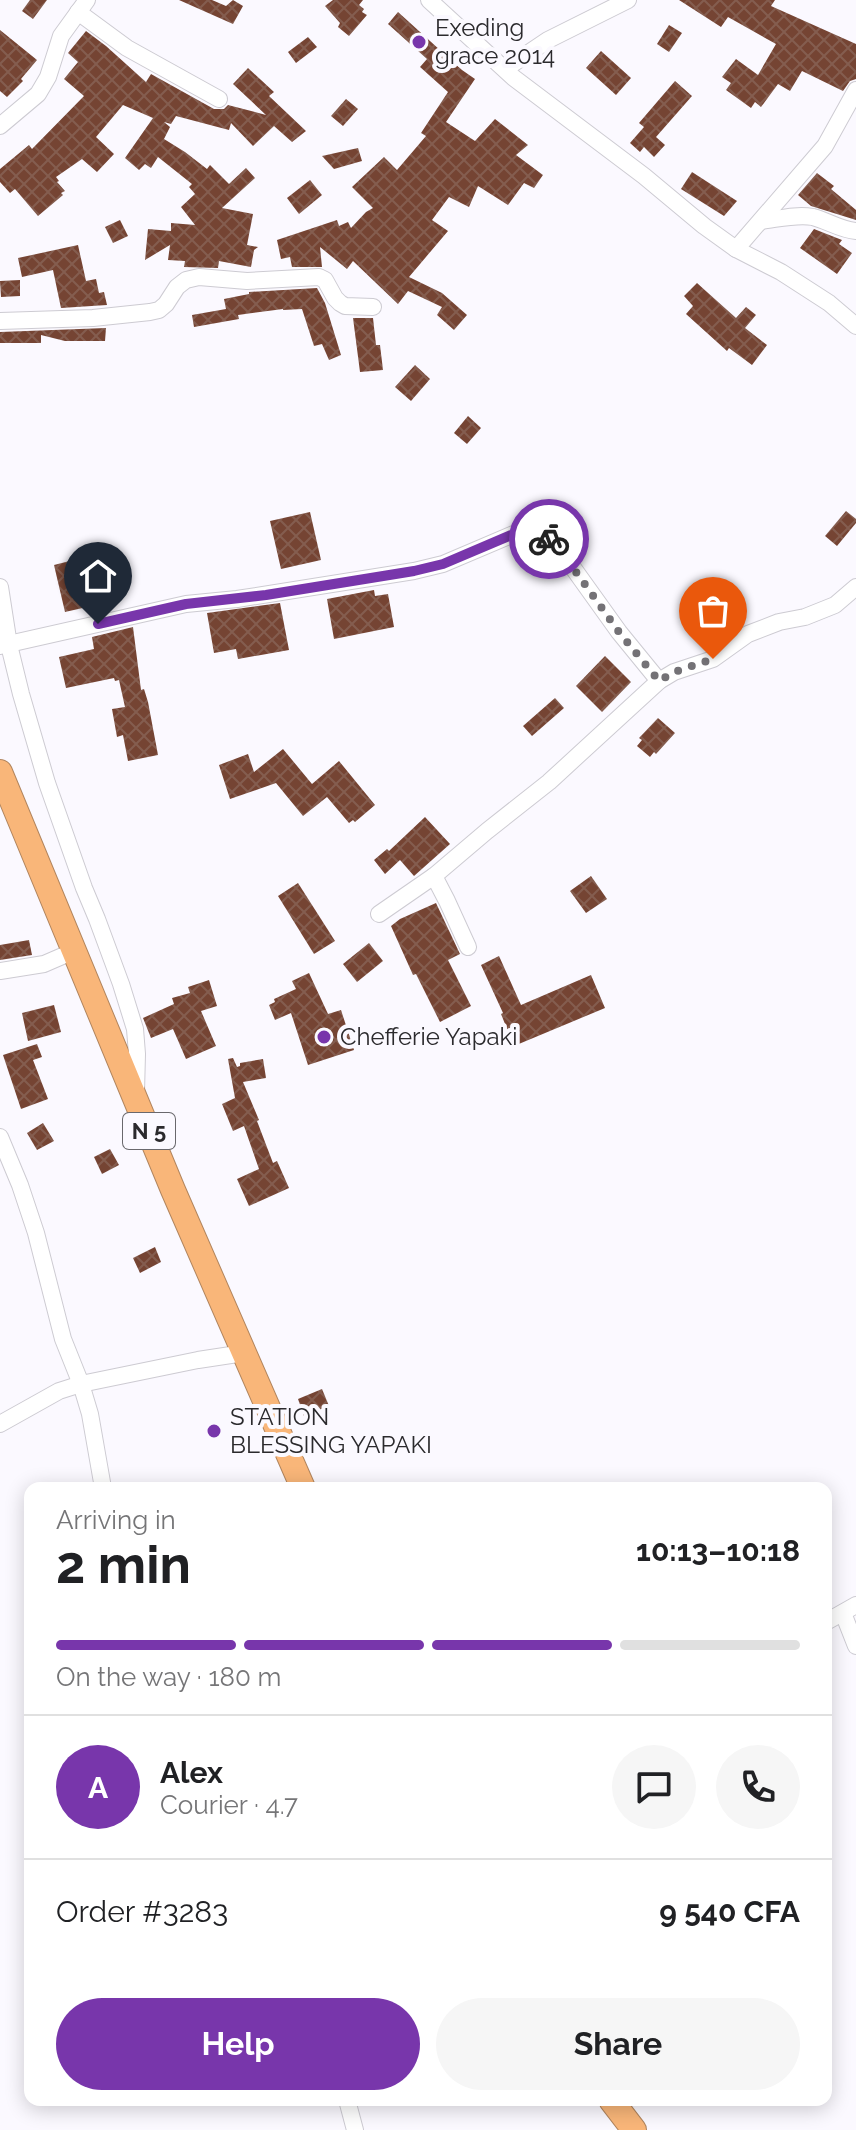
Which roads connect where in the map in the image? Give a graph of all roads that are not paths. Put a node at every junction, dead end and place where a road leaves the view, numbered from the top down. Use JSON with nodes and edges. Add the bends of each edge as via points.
{"nodes":[{"id":1,"x":429,"y":0,"type":"edge"},
{"id":2,"x":628,"y":0,"type":"edge"},
{"id":3,"x":82,"y":6,"type":"edge"},
{"id":4,"x":505,"y":69,"type":"junction"},
{"id":5,"x":856,"y":90,"type":"edge"},
{"id":6,"x":219,"y":99,"type":"dead end"},
{"id":7,"x":0,"y":126,"type":"edge"},
{"id":8,"x":761,"y":221,"type":"junction"},
{"id":9,"x":856,"y":231,"type":"edge"},
{"id":10,"x":736,"y":249,"type":"junction"},
{"id":11,"x":829,"y":303,"type":"junction"},
{"id":12,"x":373,"y":307,"type":"dead end"},
{"id":13,"x":856,"y":308,"type":"edge"},
{"id":14,"x":0,"y":321,"type":"edge"},
{"id":15,"x":856,"y":326,"type":"edge"},
{"id":16,"x":0,"y":587,"type":"edge"},
{"id":17,"x":856,"y":587,"type":"edge"},
{"id":18,"x":5,"y":646,"type":"edge"},
{"id":19,"x":659,"y":681,"type":"junction"},
{"id":20,"x":0,"y":772,"type":"edge"},
{"id":21,"x":434,"y":876,"type":"junction"},
{"id":22,"x":379,"y":914,"type":"dead end"},
{"id":23,"x":468,"y":947,"type":"dead end"},
{"id":24,"x":74,"y":951,"type":"junction"},
{"id":25,"x":0,"y":971,"type":"edge"},
{"id":26,"x":135,"y":1097,"type":"junction"},
{"id":27,"x":0,"y":1137,"type":"edge"},
{"id":28,"x":244,"y":1353,"type":"junction"},
{"id":29,"x":81,"y":1384,"type":"junction"},
{"id":30,"x":0,"y":1424,"type":"edge"},
{"id":31,"x":102,"y":1482,"type":"edge"},
{"id":32,"x":300,"y":1482,"type":"edge"},
{"id":33,"x":849,"y":1609,"type":"edge"},
{"id":34,"x":856,"y":1646,"type":"edge"},
{"id":35,"x":349,"y":2106,"type":"edge"},
{"id":36,"x":616,"y":2106,"type":"edge"},
{"id":37,"x":355,"y":2130,"type":"edge"},
{"id":38,"x":634,"y":2130,"type":"edge"}],
"edges":[{"from":1,"to":4,"type":"street"},
{"from":2,"to":4,"type":"street","via":[[548,40]]},
{"from":3,"to":6,"type":"street","via":[[127,48]]},
{"from":3,"to":7,"type":"street","via":[[61,36],[38,94]]},
{"from":4,"to":10,"type":"street"},
{"from":5,"to":8,"type":"street","via":[[825,146]]},
{"from":8,"to":9,"type":"street","via":[[798,216]]},
{"from":8,"to":10,"type":"street"},
{"from":10,"to":11,"type":"street"},
{"from":11,"to":13,"type":"street"},
{"from":11,"to":15,"type":"street"},
{"from":12,"to":14,"type":"street","via":[[345,306],[319,277],[199,277],[186,280],[166,304],[150,312]]},
{"from":16,"to":18,"type":"street"},
{"from":17,"to":19,"type":"street","via":[[835,605],[748,634],[713,659]]},
{"from":18,"to":19,"type":"street","via":[[186,604],[414,571],[516,533],[535,531],[566,558]]},
{"from":18,"to":26,"type":"street","via":[[47,783],[135,1029]]},
{"from":19,"to":21,"type":"street","via":[[549,782]]},
{"from":20,"to":24,"type":"highway","number":"N 5"},
{"from":21,"to":22,"type":"street"},
{"from":21,"to":23,"type":"street"},
{"from":24,"to":25,"type":"street","via":[[44,964]]},
{"from":24,"to":26,"type":"highway","number":"N 5"},
{"from":26,"to":28,"type":"highway","number":"N 5"},
{"from":27,"to":29,"type":"street","via":[[36,1233],[63,1339]]},
{"from":28,"to":29,"type":"street"},
{"from":28,"to":32,"type":"highway","number":"N 5"},
{"from":29,"to":30,"type":"street"},
{"from":29,"to":31,"type":"street"},
{"from":33,"to":34,"type":"street"},
{"from":35,"to":37,"type":"street"},
{"from":36,"to":38,"type":"highway"}]}
